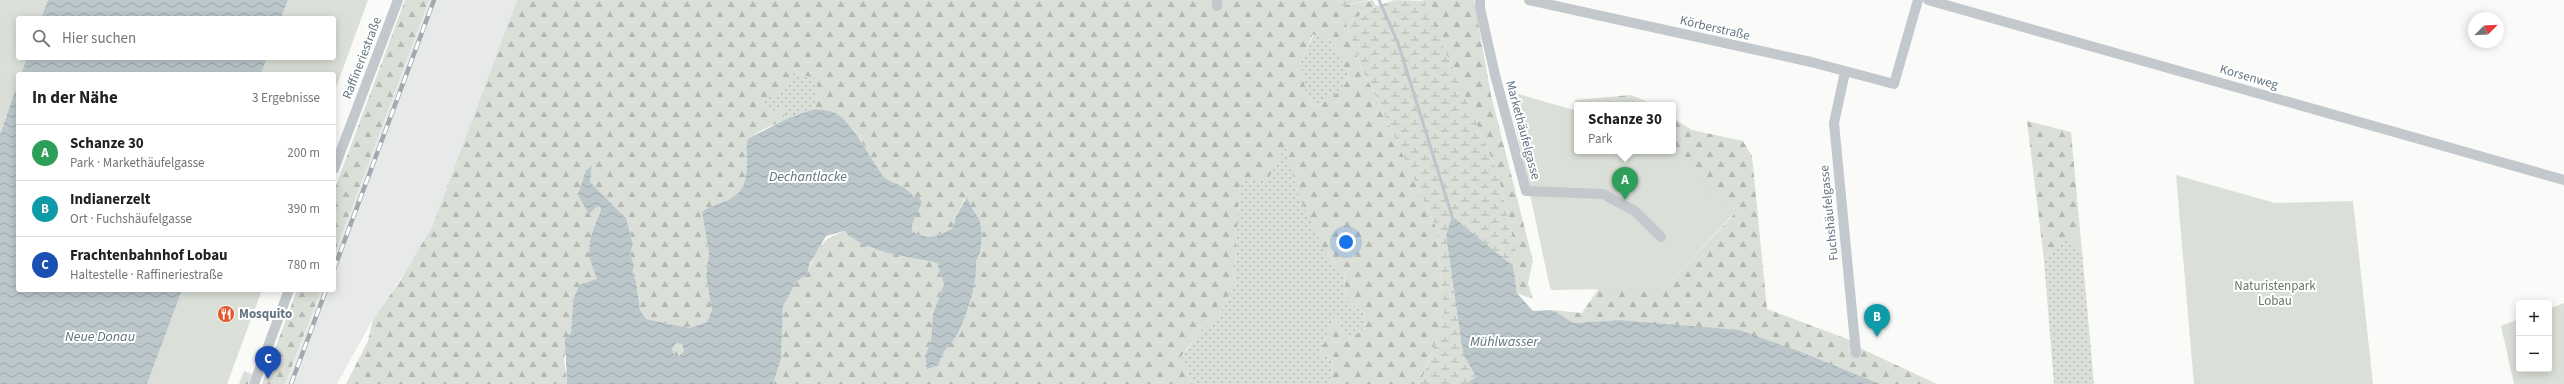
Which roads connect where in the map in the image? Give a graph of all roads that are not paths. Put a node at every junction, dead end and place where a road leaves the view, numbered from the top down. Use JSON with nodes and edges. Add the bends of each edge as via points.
{"nodes":[{"id":1,"x":398,"y":0,"type":"edge"},
{"id":2,"x":1480,"y":0,"type":"edge"},
{"id":3,"x":1529,"y":0,"type":"edge"},
{"id":4,"x":1918,"y":0,"type":"edge"},
{"id":5,"x":1928,"y":0,"type":"edge"},
{"id":6,"x":1845,"y":72,"type":"junction"},
{"id":7,"x":336,"y":164,"type":"edge"},
{"id":8,"x":2564,"y":180,"type":"edge"},
{"id":9,"x":1661,"y":237,"type":"dead end"},
{"id":10,"x":288,"y":292,"type":"edge"},
{"id":11,"x":1856,"y":353,"type":"dead end"},
{"id":12,"x":254,"y":384,"type":"edge"}],
"edges":[{"from":1,"to":7,"type":"street","name":"Raffineriestraße"},
{"from":2,"to":9,"type":"street","name":"Markethäufelgasse","via":[[1495,75],[1526,191],[1603,194],[1635,211]]},
{"from":3,"to":6,"type":"street","name":"Körberstraße"},
{"from":4,"to":6,"type":"street","name":"Körberstraße","via":[[1894,84]]},
{"from":5,"to":8,"type":"street","name":"Korsenweg"},
{"from":6,"to":11,"type":"street","name":"Fuchshäufelgasse","via":[[1834,123]]},
{"from":10,"to":12,"type":"street"}]}
